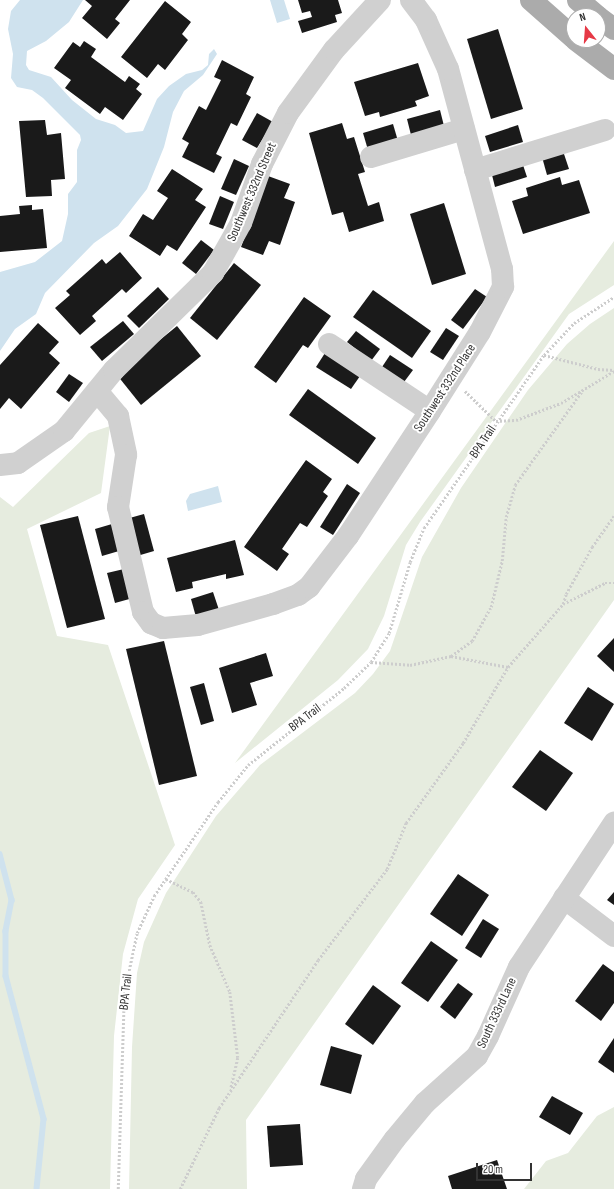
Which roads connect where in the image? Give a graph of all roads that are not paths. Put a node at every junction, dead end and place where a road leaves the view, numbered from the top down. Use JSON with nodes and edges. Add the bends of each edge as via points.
{"nodes":[{"id":1,"x":380,"y":0,"type":"edge"},
{"id":2,"x":411,"y":0,"type":"edge"},
{"id":3,"x":531,"y":0,"type":"edge"},
{"id":4,"x":578,"y":0,"type":"edge"},
{"id":5,"x":588,"y":8,"type":"edge"},
{"id":6,"x":606,"y":22,"type":"edge"},
{"id":7,"x":614,"y":29,"type":"edge"},
{"id":8,"x":566,"y":31,"type":"edge"},
{"id":9,"x":586,"y":48,"type":"edge"},
{"id":10,"x":614,"y":69,"type":"edge"},
{"id":11,"x":464,"y":129,"type":"junction"},
{"id":12,"x":605,"y":130,"type":"dead end"},
{"id":13,"x":371,"y":157,"type":"dead end"},
{"id":14,"x":475,"y":170,"type":"junction"},
{"id":15,"x":329,"y":344,"type":"dead end"},
{"id":16,"x":97,"y":391,"type":"junction"},
{"id":17,"x":430,"y":411,"type":"junction"},
{"id":18,"x":0,"y":464,"type":"edge"},
{"id":19,"x":614,"y":823,"type":"edge"},
{"id":20,"x":564,"y":898,"type":"junction"},
{"id":21,"x":614,"y":936,"type":"edge"},
{"id":22,"x":362,"y":1189,"type":"edge"}],
"edges":[{"from":1,"to":16,"type":"street","name":"Southwest 332nd Street","via":[[334,50],[288,113],[262,164],[241,223],[214,273],[114,370]]},
{"from":2,"to":11,"type":"street","name":"Southwest 332nd Place","via":[[426,20],[448,69]]},
{"from":3,"to":8,"type":"main road"},
{"from":4,"to":5,"type":"main road"},
{"from":6,"to":7,"type":"main road"},
{"from":9,"to":10,"type":"main road"},
{"from":11,"to":13,"type":"street"},
{"from":11,"to":14,"type":"street","name":"Southwest 332nd Place"},
{"from":12,"to":14,"type":"street"},
{"from":14,"to":17,"type":"street","name":"Southwest 332nd Place","via":[[502,269],[503,287],[480,332]]},
{"from":15,"to":17,"type":"street"},
{"from":16,"to":17,"type":"street","name":"Southwest 332nd Place","via":[[118,416],[126,455],[118,507],[143,612],[162,628],[198,625],[298,595],[309,587],[348,536]]},
{"from":16,"to":18,"type":"street","name":"Southwest 332nd Street","via":[[64,431],[38,451],[18,463]]},
{"from":19,"to":20,"type":"street","name":"South 333rd Lane"},
{"from":20,"to":21,"type":"street"},
{"from":20,"to":22,"type":"street","name":"South 333rd Lane","via":[[519,967],[488,1036],[476,1056],[440,1088],[410,1121],[379,1160]]}]}
